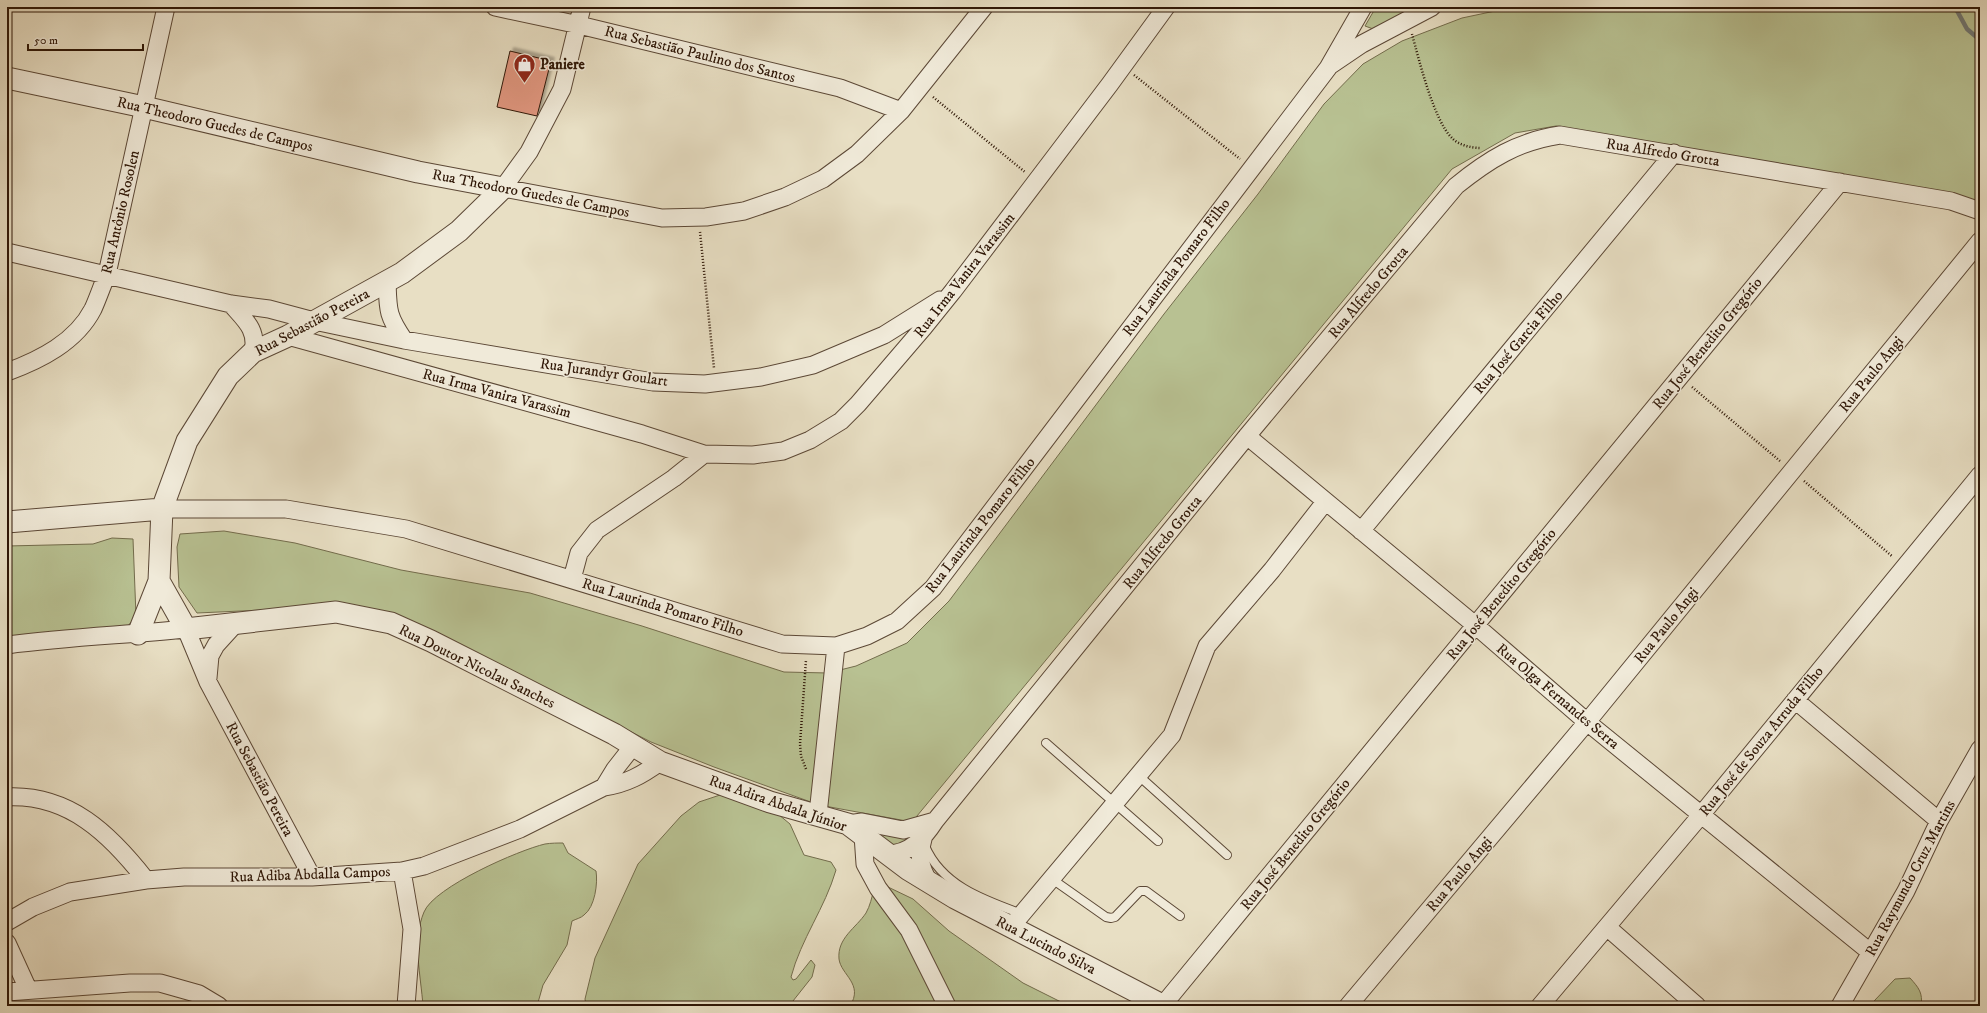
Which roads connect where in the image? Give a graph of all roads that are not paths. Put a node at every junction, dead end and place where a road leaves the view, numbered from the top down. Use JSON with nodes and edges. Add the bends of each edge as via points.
{"nodes":[{"id":1,"x":166,"y":7,"type":"edge"},
{"id":2,"x":495,"y":7,"type":"edge"},
{"id":3,"x":582,"y":7,"type":"edge"},
{"id":4,"x":984,"y":7,"type":"edge"},
{"id":5,"x":1166,"y":7,"type":"edge"},
{"id":6,"x":1363,"y":7,"type":"edge"},
{"id":7,"x":1420,"y":11,"type":"edge"},
{"id":8,"x":579,"y":25,"type":"junction"},
{"id":9,"x":1328,"y":68,"type":"junction"},
{"id":10,"x":7,"y":78,"type":"edge"},
{"id":11,"x":144,"y":107,"type":"junction"},
{"id":12,"x":901,"y":111,"type":"junction"},
{"id":13,"x":1674,"y":153,"type":"junction"},
{"id":14,"x":1840,"y":182,"type":"junction"},
{"id":15,"x":503,"y":188,"type":"junction"},
{"id":16,"x":1980,"y":211,"type":"edge"},
{"id":17,"x":1980,"y":241,"type":"edge"},
{"id":18,"x":7,"y":252,"type":"edge"},
{"id":19,"x":106,"y":274,"type":"junction"},
{"id":20,"x":388,"y":281,"type":"junction"},
{"id":21,"x":953,"y":291,"type":"junction"},
{"id":22,"x":231,"y":304,"type":"junction"},
{"id":23,"x":314,"y":321,"type":"junction"},
{"id":24,"x":288,"y":336,"type":"junction"},
{"id":25,"x":404,"y":340,"type":"junction"},
{"id":26,"x":253,"y":352,"type":"junction"},
{"id":27,"x":7,"y":372,"type":"edge"},
{"id":28,"x":1247,"y":436,"type":"junction"},
{"id":29,"x":704,"y":454,"type":"junction"},
{"id":30,"x":1980,"y":475,"type":"edge"},
{"id":31,"x":1325,"y":502,"type":"junction"},
{"id":32,"x":162,"y":509,"type":"junction"},
{"id":33,"x":7,"y":522,"type":"edge"},
{"id":34,"x":1361,"y":531,"type":"junction"},
{"id":35,"x":572,"y":578,"type":"junction"},
{"id":36,"x":159,"y":581,"type":"junction"},
{"id":37,"x":236,"y":623,"type":"junction"},
{"id":38,"x":1475,"y":625,"type":"junction"},
{"id":39,"x":186,"y":629,"type":"junction"},
{"id":40,"x":138,"y":634,"type":"junction"},
{"id":41,"x":7,"y":645,"type":"edge"},
{"id":42,"x":836,"y":646,"type":"junction"},
{"id":43,"x":208,"y":682,"type":"junction"},
{"id":44,"x":1795,"y":700,"type":"junction"},
{"id":45,"x":1587,"y":722,"type":"junction"},
{"id":46,"x":1046,"y":744,"type":"dead end"},
{"id":47,"x":633,"y":746,"type":"junction"},
{"id":48,"x":1980,"y":749,"type":"edge"},
{"id":49,"x":660,"y":762,"type":"junction"},
{"id":50,"x":1139,"y":776,"type":"junction"},
{"id":51,"x":604,"y":787,"type":"junction"},
{"id":52,"x":7,"y":797,"type":"edge"},
{"id":53,"x":1116,"y":804,"type":"junction"},
{"id":54,"x":818,"y":814,"type":"junction"},
{"id":55,"x":1701,"y":815,"type":"junction"},
{"id":56,"x":935,"y":821,"type":"junction"},
{"id":57,"x":1939,"y":821,"type":"junction"},
{"id":58,"x":855,"y":830,"type":"junction"},
{"id":59,"x":923,"y":839,"type":"junction"},
{"id":60,"x":1158,"y":841,"type":"dead end"},
{"id":61,"x":888,"y":854,"type":"junction"},
{"id":62,"x":1227,"y":855,"type":"dead end"},
{"id":63,"x":909,"y":870,"type":"joint"},
{"id":64,"x":402,"y":871,"type":"junction"},
{"id":65,"x":312,"y":877,"type":"junction"},
{"id":66,"x":1052,"y":879,"type":"junction"},
{"id":67,"x":146,"y":880,"type":"junction"},
{"id":68,"x":929,"y":882,"type":"junction"},
{"id":69,"x":1180,"y":916,"type":"dead end"},
{"id":70,"x":1017,"y":921,"type":"junction"},
{"id":71,"x":7,"y":922,"type":"edge"},
{"id":72,"x":1607,"y":927,"type":"junction"},
{"id":73,"x":7,"y":943,"type":"edge"},
{"id":74,"x":1870,"y":952,"type":"junction"},
{"id":75,"x":28,"y":989,"type":"junction"},
{"id":76,"x":7,"y":992,"type":"edge"},
{"id":77,"x":219,"y":1006,"type":"edge"},
{"id":78,"x":406,"y":1006,"type":"edge"},
{"id":79,"x":947,"y":1006,"type":"edge"},
{"id":80,"x":1163,"y":1006,"type":"edge"},
{"id":81,"x":1348,"y":1006,"type":"edge"},
{"id":82,"x":1540,"y":1006,"type":"edge"},
{"id":83,"x":1697,"y":1006,"type":"edge"},
{"id":84,"x":1840,"y":1006,"type":"edge"}],
"edges":[{"from":1,"to":11,"type":"street","name":"Rua Antônio Rosolen"},
{"from":2,"to":8,"type":"street","name":"Rua Sebastião Paulino dos Santos"},
{"from":3,"to":8,"type":"street","name":"Rua Sebastião Pereira"},
{"from":4,"to":12,"type":"street","name":"Rua Theodoro Guedes de Campos"},
{"from":5,"to":21,"type":"street","name":"Rua Irma Vanira Varassim"},
{"from":6,"to":9,"type":"street","name":"Rua Laurinda Pomaro Filho"},
{"from":7,"to":9,"type":"street","name":"Rua Laurinda Pomaro Filho","via":[[1362,44]]},
{"from":8,"to":12,"type":"street","name":"Rua Sebastião Paulino dos Santos","via":[[840,88]]},
{"from":8,"to":15,"type":"street","name":"Rua Sebastião Pereira","via":[[562,89],[529,152]]},
{"from":9,"to":42,"type":"street","name":"Rua Laurinda Pomaro Filho","via":[[933,588],[897,621],[867,636]]},
{"from":10,"to":11,"type":"street","name":"Rua Theodoro Guedes de Campos"},
{"from":11,"to":15,"type":"street","name":"Rua Theodoro Guedes de Campos","via":[[418,172]]},
{"from":11,"to":19,"type":"street","name":"Rua Antônio Rosolen"},
{"from":12,"to":15,"type":"street","name":"Rua Theodoro Guedes de Campos","via":[[856,154],[823,179],[785,198],[744,211],[699,217],[662,218]]},
{"from":13,"to":14,"type":"street","name":"Rua Alfredo Grotta"},
{"from":13,"to":28,"type":"street","name":"Rua Alfredo Grotta","via":[[1560,135],[1538,138],[1517,146],[1482,165],[1456,186]]},
{"from":13,"to":34,"type":"street","name":"Rua José Garcia Filho"},
{"from":14,"to":16,"type":"street","name":"Rua Alfredo Grotta","via":[[1951,201]]},
{"from":14,"to":38,"type":"street","name":"Rua José Benedito Gregório"},
{"from":15,"to":20,"type":"street","name":"Rua Sebastião Pereira","via":[[459,231]]},
{"from":17,"to":45,"type":"street","name":"Rua Paulo Angi"},
{"from":18,"to":19,"type":"street","name":"Rua Jurandyr Goulart"},
{"from":19,"to":22,"type":"street","name":"Rua Jurandyr Goulart"},
{"from":19,"to":27,"type":"street","name":"Rua Antônio Rosolen","via":[[92,310],[75,332],[54,350]]},
{"from":20,"to":23,"type":"street","name":"Rua Sebastião Pereira"},
{"from":20,"to":25,"type":"street","via":[[388,311]]},
{"from":21,"to":25,"type":"street","name":"Rua Jurandyr Goulart","via":[[884,335],[813,365],[761,377],[706,384],[653,382]]},
{"from":21,"to":29,"type":"street","name":"Rua Irma Vanira Varassim","via":[[841,421],[810,440],[783,451],[753,455]]},
{"from":22,"to":23,"type":"street","name":"Rua Jurandyr Goulart","via":[[269,309]]},
{"from":22,"to":26,"type":"street","via":[[253,331]]},
{"from":23,"to":24,"type":"street","name":"Rua Sebastião Pereira"},
{"from":23,"to":25,"type":"street","name":"Rua Jurandyr Goulart"},
{"from":24,"to":26,"type":"street","name":"Rua Sebastião Pereira"},
{"from":24,"to":29,"type":"street","name":"Rua Irma Vanira Varassim","via":[[642,434]]},
{"from":26,"to":32,"type":"street","name":"Rua Sebastião Pereira","via":[[228,376],[187,441]]},
{"from":28,"to":31,"type":"street","name":"Rua Olga Fernandes Serra"},
{"from":28,"to":56,"type":"street","name":"Rua Alfredo Grotta"},
{"from":29,"to":35,"type":"street","via":[[674,478],[597,530],[579,553]]},
{"from":30,"to":44,"type":"street","name":"Rua José de Souza Arruda Filho"},
{"from":31,"to":34,"type":"street","name":"Rua Olga Fernandes Serra"},
{"from":31,"to":50,"type":"street","via":[[1272,570],[1207,646],[1172,735]]},
{"from":32,"to":33,"type":"street"},
{"from":32,"to":35,"type":"street","name":"Rua Laurinda Pomaro Filho","via":[[286,509],[406,530]]},
{"from":32,"to":36,"type":"street","name":"Rua Sebastião Pereira"},
{"from":34,"to":38,"type":"street","name":"Rua Olga Fernandes Serra"},
{"from":35,"to":42,"type":"street","name":"Rua Laurinda Pomaro Filho","via":[[782,644]]},
{"from":36,"to":39,"type":"street","name":"Rua Sebastião Pereira"},
{"from":36,"to":40,"type":"street"},
{"from":37,"to":39,"type":"street","name":"Rua Doutor Nicolau Sanches"},
{"from":37,"to":43,"type":"street","via":[[216,645],[210,656]]},
{"from":37,"to":47,"type":"street","name":"Rua Doutor Nicolau Sanches","via":[[336,612],[391,623],[607,730]]},
{"from":38,"to":45,"type":"street","name":"Rua Olga Fernandes Serra"},
{"from":38,"to":80,"type":"street","name":"Rua José Benedito Gregório"},
{"from":39,"to":40,"type":"street"},
{"from":39,"to":43,"type":"street","name":"Rua Sebastião Pereira"},
{"from":40,"to":41,"type":"street"},
{"from":42,"to":54,"type":"street"},
{"from":43,"to":65,"type":"street","name":"Rua Sebastião Pereira"},
{"from":44,"to":55,"type":"street","name":"Rua José de Souza Arruda Filho"},
{"from":44,"to":57,"type":"street"},
{"from":45,"to":55,"type":"street","name":"Rua Olga Fernandes Serra"},
{"from":45,"to":81,"type":"street","name":"Rua Paulo Angi"},
{"from":46,"to":53,"type":"lane"},
{"from":47,"to":49,"type":"street","name":"Rua Doutor Nicolau Sanches"},
{"from":47,"to":51,"type":"street"},
{"from":48,"to":57,"type":"street","name":"Rua Raymundo Cruz Martins"},
{"from":49,"to":51,"type":"street","name":"Rua Adiba Abdalla Campos","via":[[619,785]]},
{"from":49,"to":54,"type":"street","name":"Rua Adira Abdala Júnior","via":[[770,802]]},
{"from":50,"to":53,"type":"street"},
{"from":50,"to":62,"type":"lane"},
{"from":51,"to":64,"type":"street","name":"Rua Adiba Abdalla Campos","via":[[520,829],[424,866]]},
{"from":52,"to":67,"type":"street","via":[[43,799],[69,808],[105,834]]},
{"from":53,"to":60,"type":"lane"},
{"from":53,"to":66,"type":"street"},
{"from":54,"to":58,"type":"street","name":"Rua Adira Abdala Júnior"},
{"from":55,"to":72,"type":"street","name":"Rua José de Souza Arruda Filho"},
{"from":55,"to":74,"type":"street","name":"Rua Olga Fernandes Serra"},
{"from":56,"to":58,"type":"street","via":[[903,830],[868,823]]},
{"from":56,"to":59,"type":"street","name":"Rua Alfredo Grotta"},
{"from":57,"to":74,"type":"street","name":"Rua Raymundo Cruz Martins","via":[[1906,891]]},
{"from":58,"to":61,"type":"street","name":"Rua Adira Abdala Júnior"},
{"from":58,"to":79,"type":"street","via":[[865,864],[878,888],[908,930]]},
{"from":59,"to":61,"type":"street","name":"Rua Alfredo Grotta","via":[[902,852]]},
{"from":59,"to":68,"type":"street","via":[[919,854],[921,869]]},
{"from":59,"to":70,"type":"lane","via":[[930,859],[941,872],[965,890]]},
{"from":61,"to":63,"type":"street","name":"Rua Adira Abdala Júnior"},
{"from":63,"to":68,"type":"street","name":"Rua Lucindo Silva"},
{"from":64,"to":65,"type":"street","name":"Rua Adiba Abdalla Campos"},
{"from":64,"to":78,"type":"street","via":[[412,929]]},
{"from":65,"to":67,"type":"street","name":"Rua Adiba Abdalla Campos","via":[[184,877]]},
{"from":66,"to":69,"type":"lane","via":[[1111,918],[1140,891],[1146,891]]},
{"from":66,"to":70,"type":"street"},
{"from":67,"to":71,"type":"street","name":"Rua Adiba Abdalla Campos","via":[[70,892],[33,907]]},
{"from":68,"to":70,"type":"street","name":"Rua Lucindo Silva","via":[[955,898]]},
{"from":70,"to":80,"type":"street","name":"Rua Lucindo Silva"},
{"from":72,"to":82,"type":"street","name":"Rua José de Souza Arruda Filho"},
{"from":72,"to":83,"type":"street"},
{"from":73,"to":75,"type":"street"},
{"from":74,"to":84,"type":"street","name":"Rua Raymundo Cruz Martins"},
{"from":75,"to":76,"type":"street"},
{"from":75,"to":77,"type":"street","via":[[160,983],[199,994]]}]}
